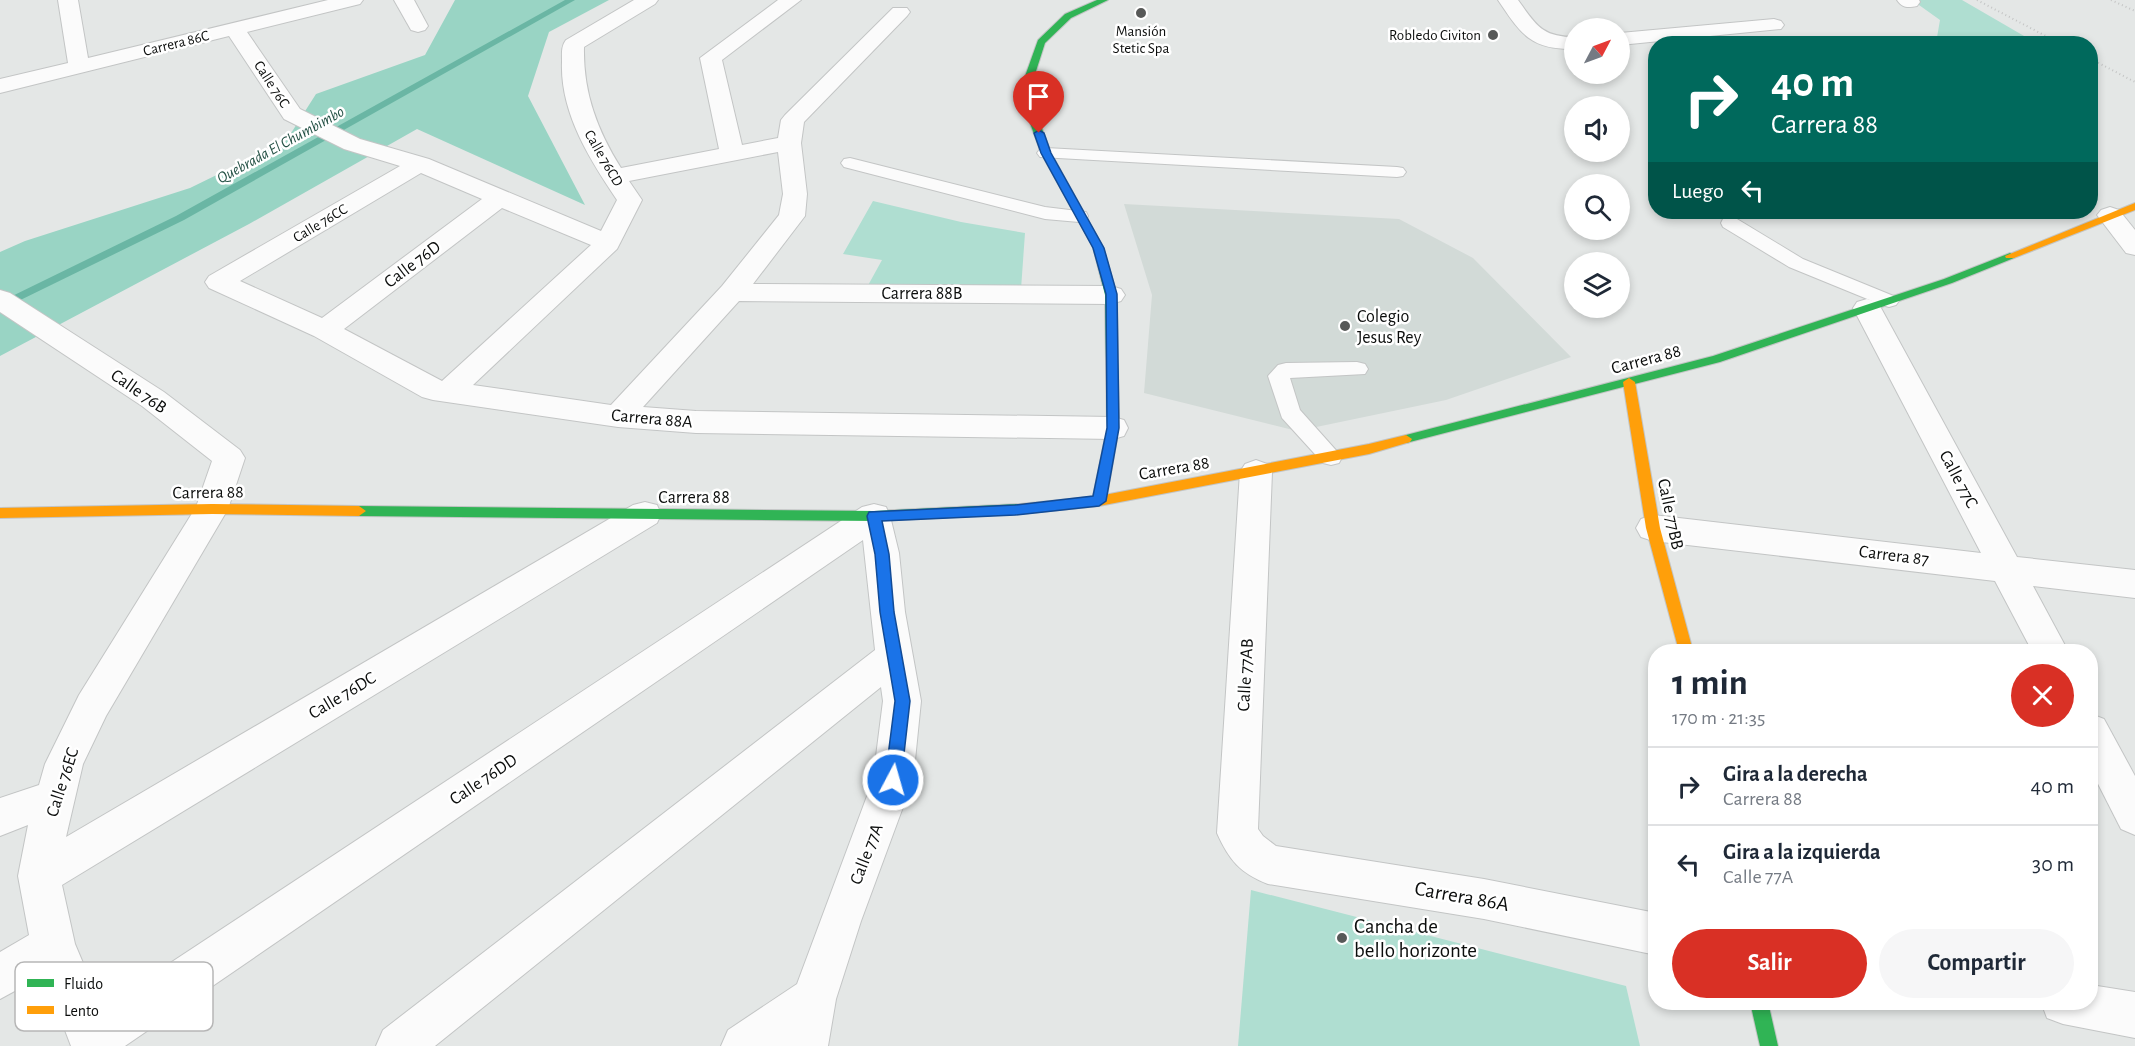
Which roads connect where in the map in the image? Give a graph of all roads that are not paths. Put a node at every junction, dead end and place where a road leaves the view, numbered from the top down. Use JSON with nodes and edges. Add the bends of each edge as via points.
{"nodes":[{"id":1,"x":68,"y":0,"type":"edge"},
{"id":2,"x":353,"y":0,"type":"edge"},
{"id":3,"x":404,"y":0,"type":"edge"},
{"id":4,"x":648,"y":0,"type":"edge"},
{"id":5,"x":791,"y":0,"type":"edge"},
{"id":6,"x":1104,"y":0,"type":"edge"},
{"id":7,"x":1508,"y":0,"type":"edge"},
{"id":8,"x":900,"y":12,"type":"dead end"},
{"id":9,"x":1774,"y":25,"type":"dead end"},
{"id":10,"x":418,"y":26,"type":"dead end"},
{"id":11,"x":235,"y":28,"type":"junction"},
{"id":12,"x":1648,"y":36,"type":"edge"},
{"id":13,"x":1653,"y":36,"type":"edge"},
{"id":14,"x":1630,"y":38,"type":"edge"},
{"id":15,"x":1564,"y":44,"type":"edge"},
{"id":16,"x":79,"y":67,"type":"junction"},
{"id":17,"x":0,"y":86,"type":"edge"},
{"id":18,"x":791,"y":131,"type":"junction"},
{"id":19,"x":1046,"y":153,"type":"junction"},
{"id":20,"x":732,"y":154,"type":"junction"},
{"id":21,"x":850,"y":162,"type":"dead end"},
{"id":22,"x":420,"y":164,"type":"junction"},
{"id":23,"x":1397,"y":172,"type":"dead end"},
{"id":24,"x":613,"y":177,"type":"junction"},
{"id":25,"x":499,"y":198,"type":"junction"},
{"id":26,"x":2135,"y":206,"type":"edge"},
{"id":27,"x":2110,"y":214,"type":"junction"},
{"id":28,"x":1079,"y":216,"type":"junction"},
{"id":29,"x":2098,"y":219,"type":"edge"},
{"id":30,"x":2098,"y":219,"type":"edge"},
{"id":31,"x":1730,"y":223,"type":"dead end"},
{"id":32,"x":608,"y":243,"type":"junction"},
{"id":33,"x":2135,"y":247,"type":"edge"},
{"id":34,"x":219,"y":282,"type":"joint"},
{"id":35,"x":732,"y":292,"type":"junction"},
{"id":36,"x":1111,"y":294,"type":"junction"},
{"id":37,"x":0,"y":299,"type":"edge"},
{"id":38,"x":1878,"y":305,"type":"junction"},
{"id":39,"x":324,"y":330,"type":"junction"},
{"id":40,"x":1357,"y":369,"type":"dead end"},
{"id":41,"x":1629,"y":382,"type":"junction"},
{"id":42,"x":448,"y":392,"type":"junction"},
{"id":43,"x":618,"y":416,"type":"junction"},
{"id":44,"x":1113,"y":428,"type":"junction"},
{"id":45,"x":1331,"y":457,"type":"junction"},
{"id":46,"x":1256,"y":472,"type":"junction"},
{"id":47,"x":1099,"y":501,"type":"junction"},
{"id":48,"x":212,"y":509,"type":"junction"},
{"id":49,"x":0,"y":513,"type":"edge"},
{"id":50,"x":645,"y":514,"type":"junction"},
{"id":51,"x":874,"y":516,"type":"junction"},
{"id":52,"x":1653,"y":528,"type":"junction"},
{"id":53,"x":2007,"y":568,"type":"junction"},
{"id":54,"x":2135,"y":584,"type":"edge"},
{"id":55,"x":1684,"y":644,"type":"edge"},
{"id":56,"x":2046,"y":644,"type":"edge"},
{"id":57,"x":895,"y":655,"type":"junction"},
{"id":58,"x":2098,"y":745,"type":"edge"},
{"id":59,"x":55,"y":796,"type":"junction"},
{"id":60,"x":2135,"y":816,"type":"edge"},
{"id":61,"x":0,"y":817,"type":"edge"},
{"id":62,"x":1268,"y":864,"type":"joint"},
{"id":63,"x":39,"y":876,"type":"junction"},
{"id":64,"x":1648,"y":932,"type":"edge"},
{"id":65,"x":53,"y":945,"type":"junction"},
{"id":66,"x":25,"y":962,"type":"edge"},
{"id":67,"x":60,"y":962,"type":"edge"},
{"id":68,"x":213,"y":963,"type":"edge"},
{"id":69,"x":15,"y":968,"type":"edge"},
{"id":70,"x":0,"y":977,"type":"edge"},
{"id":71,"x":814,"y":999,"type":"junction"},
{"id":72,"x":2098,"y":1008,"type":"edge"},
{"id":73,"x":1762,"y":1010,"type":"edge"},
{"id":74,"x":2135,"y":1015,"type":"edge"},
{"id":75,"x":112,"y":1031,"type":"edge"},
{"id":76,"x":94,"y":1043,"type":"edge"},
{"id":77,"x":399,"y":1046,"type":"edge"},
{"id":78,"x":744,"y":1046,"type":"edge"},
{"id":79,"x":805,"y":1046,"type":"edge"},
{"id":80,"x":1769,"y":1046,"type":"edge"}],
"edges":[{"from":1,"to":16,"type":"street"},
{"from":2,"to":11,"type":"street","name":"Carrera 86C"},
{"from":3,"to":10,"type":"street"},
{"from":4,"to":24,"type":"street","name":"Calle 76CD","via":[[573,44],[573,76],[584,123]]},
{"from":5,"to":20,"type":"street","via":[[711,58]]},
{"from":6,"to":19,"type":"street","via":[[1068,16],[1041,42],[1024,93]]},
{"from":7,"to":15,"type":"street","via":[[1534,36]]},
{"from":8,"to":18,"type":"street"},
{"from":9,"to":13,"type":"street"},
{"from":11,"to":16,"type":"street","name":"Carrera 86C"},
{"from":11,"to":22,"type":"street","name":"Calle 76C","via":[[291,114],[352,144]]},
{"from":12,"to":14,"type":"street"},
{"from":16,"to":17,"type":"street","name":"Carrera 86C"},
{"from":18,"to":20,"type":"street"},
{"from":18,"to":35,"type":"street","via":[[795,194],[792,216]]},
{"from":19,"to":23,"type":"lane"},
{"from":19,"to":28,"type":"street"},
{"from":20,"to":24,"type":"street"},
{"from":21,"to":28,"type":"lane","via":[[1045,213]]},
{"from":22,"to":25,"type":"street"},
{"from":22,"to":34,"type":"street","name":"Calle 76CC"},
{"from":24,"to":32,"type":"street","name":"Calle 76CD","via":[[630,200]]},
{"from":25,"to":32,"type":"street"},
{"from":25,"to":39,"type":"street","name":"Calle 76D"},
{"from":26,"to":27,"type":"street","name":"Carrera 88"},
{"from":27,"to":29,"type":"street","name":"Carrera 88"},
{"from":27,"to":33,"type":"street"},
{"from":28,"to":36,"type":"street","via":[[1098,248]]},
{"from":30,"to":38,"type":"street","name":"Carrera 88","via":[[1948,281]]},
{"from":31,"to":38,"type":"lane","via":[[1796,263]]},
{"from":32,"to":42,"type":"street"},
{"from":34,"to":39,"type":"street","name":"Carrera 88A"},
{"from":35,"to":36,"type":"street","name":"Carrera 88B"},
{"from":35,"to":43,"type":"street"},
{"from":36,"to":44,"type":"street"},
{"from":37,"to":48,"type":"street","name":"Calle 76B","via":[[153,399],[229,458]]},
{"from":38,"to":41,"type":"street","name":"Carrera 88","via":[[1716,359]]},
{"from":38,"to":53,"type":"street","name":"Calle 77C"},
{"from":39,"to":42,"type":"street","name":"Carrera 88A","via":[[433,390]]},
{"from":40,"to":45,"type":"lane","via":[[1286,370],[1279,376],[1290,413]]},
{"from":41,"to":45,"type":"street","name":"Carrera 88"},
{"from":41,"to":52,"type":"street","name":"Calle 77BB"},
{"from":42,"to":43,"type":"street","name":"Carrera 88A"},
{"from":43,"to":44,"type":"street","name":"Carrera 88A","via":[[696,422]]},
{"from":44,"to":47,"type":"street"},
{"from":45,"to":46,"type":"street","name":"Carrera 88"},
{"from":46,"to":47,"type":"street","name":"Carrera 88"},
{"from":46,"to":62,"type":"street","name":"Calle 77AB","via":[[1237,833],[1248,850]]},
{"from":47,"to":51,"type":"street","name":"Carrera 88","via":[[1015,510]]},
{"from":48,"to":49,"type":"street","name":"Carrera 88"},
{"from":48,"to":50,"type":"street","name":"Carrera 88"},
{"from":48,"to":59,"type":"street","name":"Calle 76EC","via":[[92,706],[64,764]]},
{"from":50,"to":51,"type":"street","name":"Carrera 88"},
{"from":50,"to":63,"type":"street","name":"Calle 76DC"},
{"from":51,"to":57,"type":"street","name":"Calle 77A"},
{"from":51,"to":68,"type":"street","name":"Calle 76DD"},
{"from":52,"to":53,"type":"street","name":"Carrera 87"},
{"from":52,"to":55,"type":"street","name":"Calle 77BB"},
{"from":53,"to":54,"type":"street","name":"Carrera 87"},
{"from":53,"to":56,"type":"street","name":"Calle 77C"},
{"from":57,"to":71,"type":"street","name":"Calle 77A","via":[[902,701],[893,780]]},
{"from":57,"to":77,"type":"street"},
{"from":58,"to":60,"type":"street"},
{"from":59,"to":61,"type":"street"},
{"from":59,"to":63,"type":"street","name":"Calle 76EC"},
{"from":62,"to":64,"type":"street","name":"Carrera 86A","via":[[1484,899]]},
{"from":63,"to":65,"type":"street","name":"Calle 76EC"},
{"from":65,"to":66,"type":"street"},
{"from":65,"to":67,"type":"street","name":"Calle 76EC"},
{"from":69,"to":70,"type":"street"},
{"from":71,"to":78,"type":"street"},
{"from":71,"to":79,"type":"street","name":"Calle 77A"},
{"from":72,"to":74,"type":"street"},
{"from":73,"to":80,"type":"street"},
{"from":75,"to":76,"type":"street","name":"Calle 76DD"}]}
